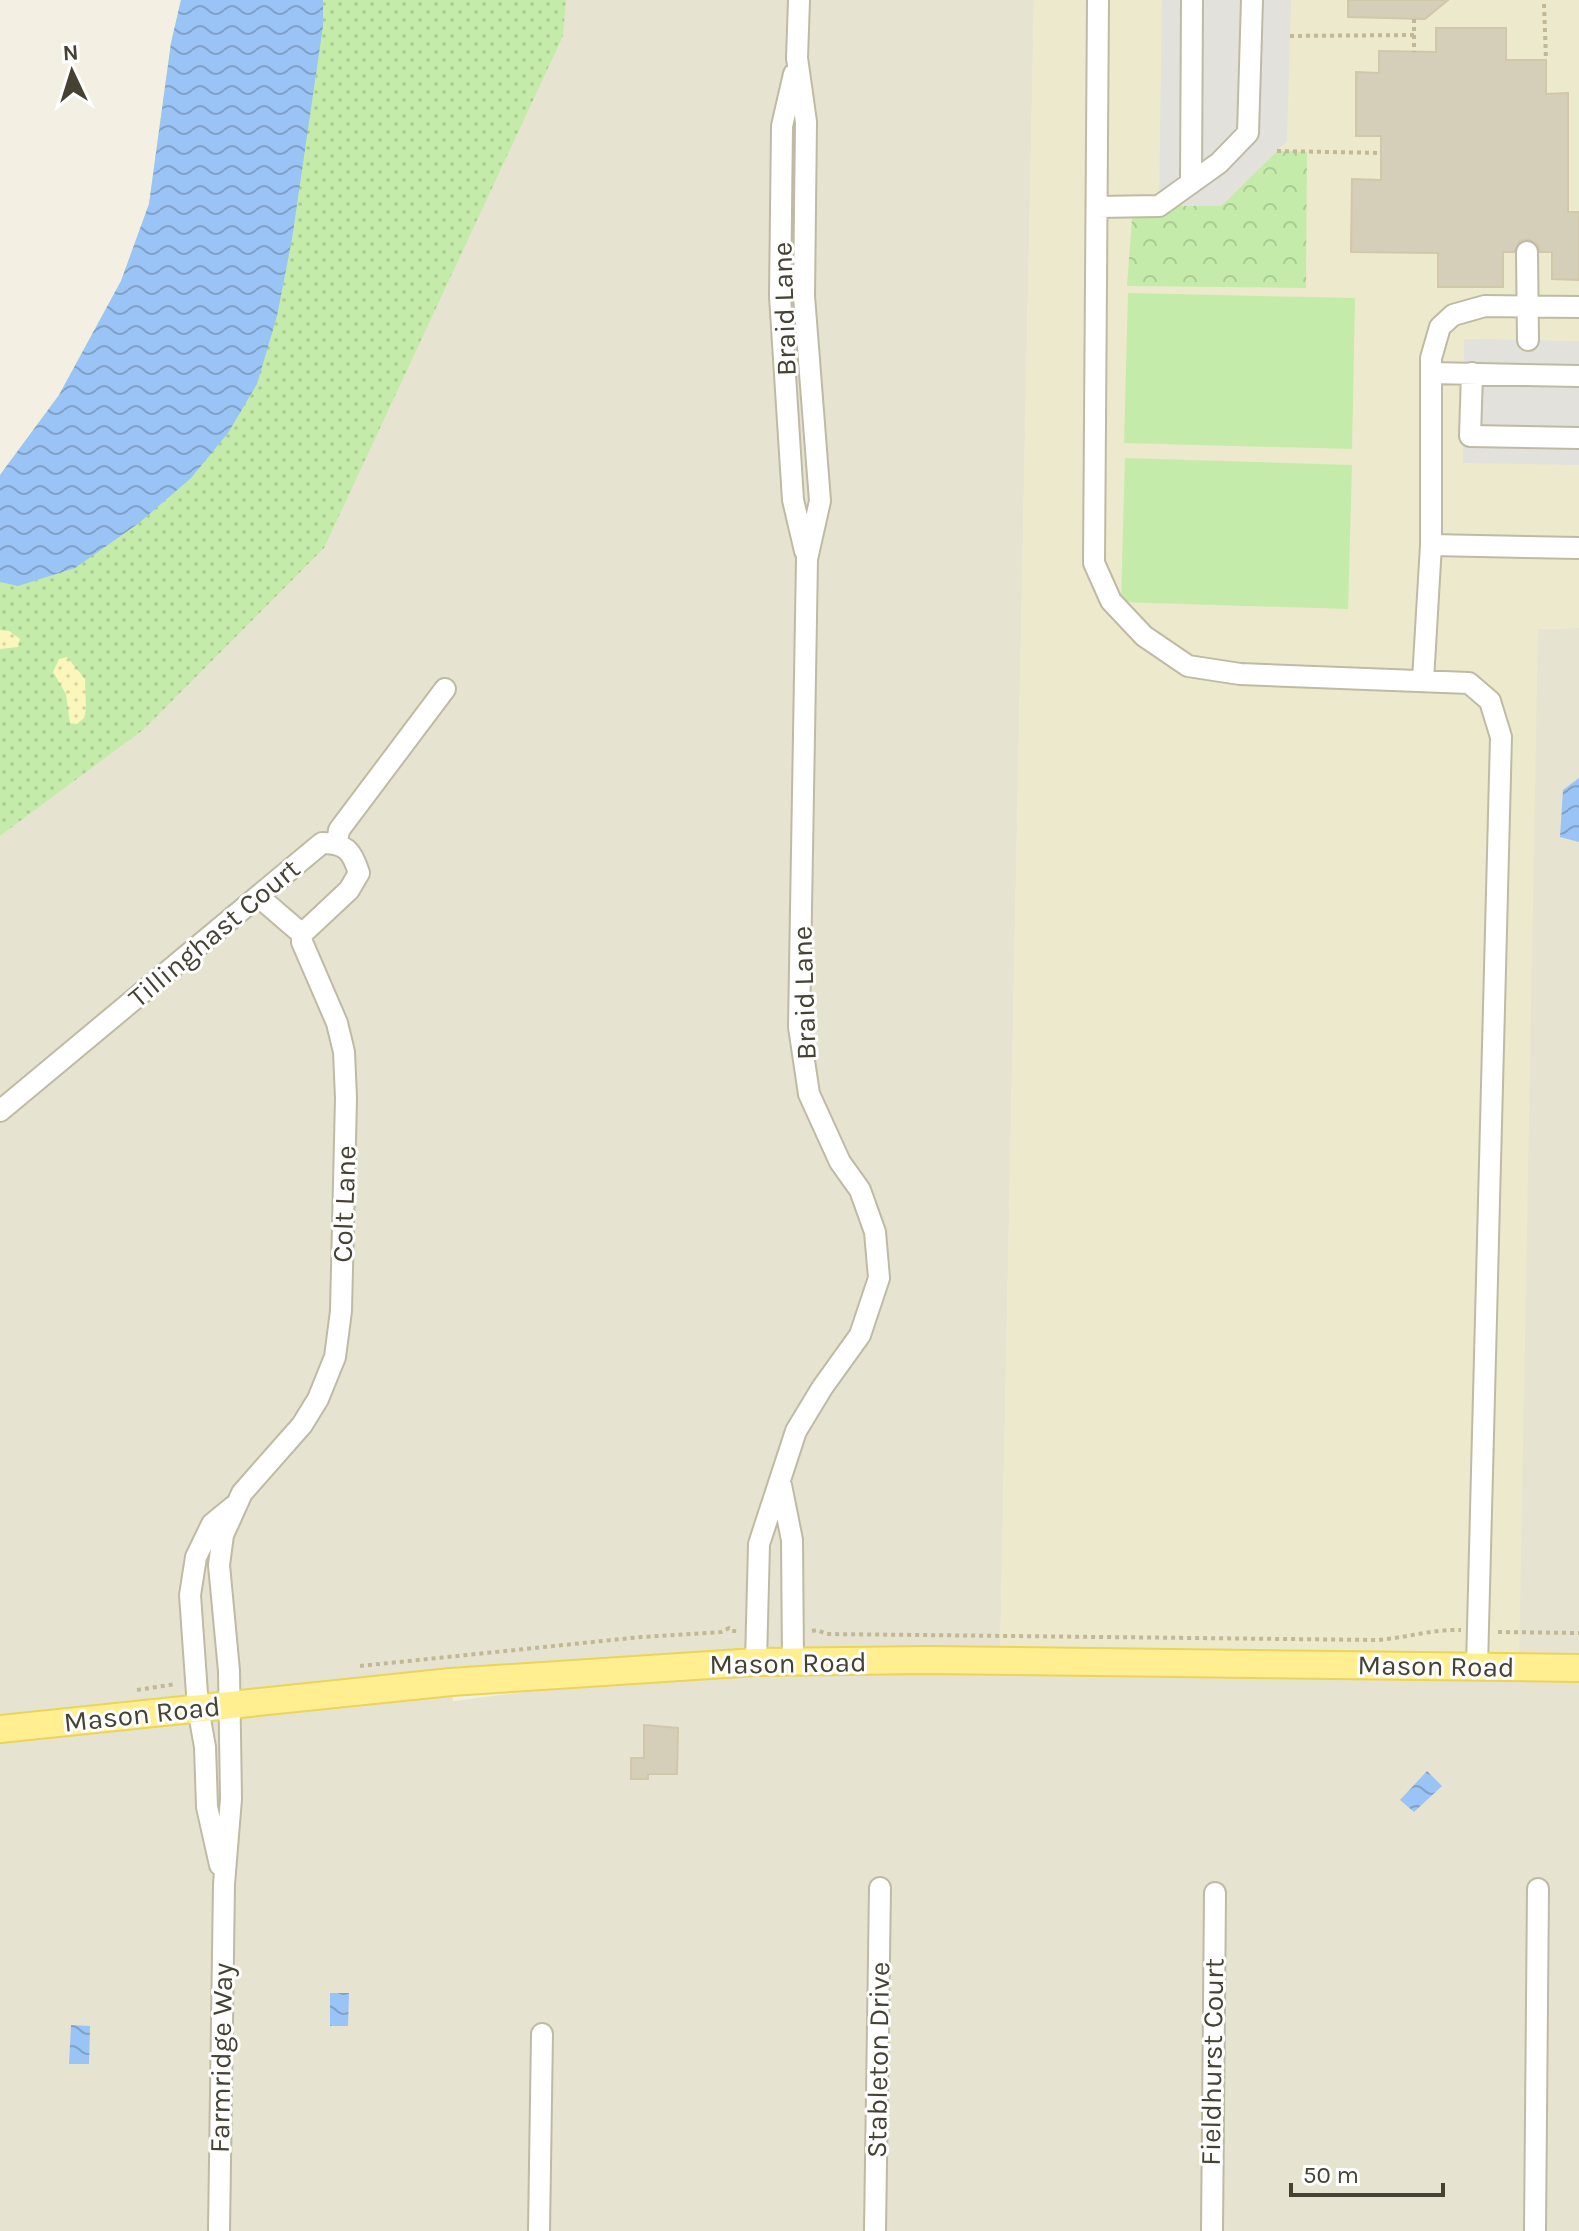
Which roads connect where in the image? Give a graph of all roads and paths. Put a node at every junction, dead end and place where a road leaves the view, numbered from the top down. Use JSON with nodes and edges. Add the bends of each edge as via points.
{"nodes":[{"id":1,"x":799,"y":0,"type":"edge"},
{"id":2,"x":1098,"y":0,"type":"edge"},
{"id":3,"x":1192,"y":0,"type":"edge"},
{"id":4,"x":1252,"y":0,"type":"edge"},
{"id":5,"x":1544,"y":4,"type":"dead end"},
{"id":6,"x":1414,"y":19,"type":"dead end"},
{"id":7,"x":1414,"y":35,"type":"junction"},
{"id":8,"x":1290,"y":36,"type":"dead end"},
{"id":9,"x":1414,"y":52,"type":"dead end"},
{"id":10,"x":797,"y":58,"type":"junction"},
{"id":11,"x":1546,"y":60,"type":"dead end"},
{"id":12,"x":1277,"y":151,"type":"dead end"},
{"id":13,"x":1381,"y":153,"type":"dead end"},
{"id":14,"x":1191,"y":183,"type":"junction"},
{"id":15,"x":1097,"y":207,"type":"junction"},
{"id":16,"x":1527,"y":252,"type":"dead end"},
{"id":17,"x":780,"y":296,"type":"junction"},
{"id":18,"x":804,"y":296,"type":"junction"},
{"id":19,"x":1527,"y":306,"type":"junction"},
{"id":20,"x":1579,"y":307,"type":"edge"},
{"id":21,"x":1528,"y":340,"type":"dead end"},
{"id":22,"x":1431,"y":373,"type":"junction"},
{"id":23,"x":1472,"y":373,"type":"junction"},
{"id":24,"x":1579,"y":376,"type":"edge"},
{"id":25,"x":1579,"y":438,"type":"edge"},
{"id":26,"x":1431,"y":545,"type":"junction"},
{"id":27,"x":1579,"y":548,"type":"edge"},
{"id":28,"x":807,"y":559,"type":"junction"},
{"id":29,"x":1423,"y":680,"type":"junction"},
{"id":30,"x":445,"y":689,"type":"dead end"},
{"id":31,"x":337,"y":843,"type":"junction"},
{"id":32,"x":258,"y":896,"type":"junction"},
{"id":33,"x":302,"y":934,"type":"junction"},
{"id":34,"x":0,"y":1111,"type":"edge"},
{"id":35,"x":781,"y":1481,"type":"junction"},
{"id":36,"x":234,"y":1506,"type":"junction"},
{"id":37,"x":1446,"y":1629,"type":"dead end"},
{"id":38,"x":732,"y":1631,"type":"dead end"},
{"id":39,"x":813,"y":1631,"type":"dead end"},
{"id":40,"x":1511,"y":1632,"type":"dead end"},
{"id":41,"x":1579,"y":1633,"type":"edge"},
{"id":42,"x":756,"y":1662,"type":"junction"},
{"id":43,"x":793,"y":1662,"type":"junction"},
{"id":44,"x":1477,"y":1666,"type":"junction"},
{"id":45,"x":348,"y":1668,"type":"dead end"},
{"id":46,"x":1579,"y":1668,"type":"edge"},
{"id":47,"x":230,"y":1705,"type":"junction"},
{"id":48,"x":198,"y":1708,"type":"junction"},
{"id":49,"x":0,"y":1729,"type":"edge"},
{"id":50,"x":224,"y":1884,"type":"junction"},
{"id":51,"x":880,"y":1888,"type":"dead end"},
{"id":52,"x":1538,"y":1889,"type":"dead end"},
{"id":53,"x":1215,"y":1893,"type":"dead end"},
{"id":54,"x":542,"y":2034,"type":"dead end"},
{"id":55,"x":219,"y":2231,"type":"edge"},
{"id":56,"x":539,"y":2231,"type":"edge"},
{"id":57,"x":875,"y":2231,"type":"edge"},
{"id":58,"x":1212,"y":2231,"type":"edge"},
{"id":59,"x":1535,"y":2231,"type":"edge"}],
"edges":[{"from":1,"to":10,"type":"street","name":"Braid Lane"},
{"from":2,"to":15,"type":"street"},
{"from":3,"to":14,"type":"street"},
{"from":4,"to":14,"type":"street","via":[[1248,133]]},
{"from":5,"to":11,"type":"path"},
{"from":6,"to":7,"type":"path"},
{"from":7,"to":8,"type":"path"},
{"from":7,"to":9,"type":"path"},
{"from":10,"to":17,"type":"street","name":"Braid Lane","via":[[782,126]]},
{"from":10,"to":18,"type":"street","name":"Braid Lane","via":[[806,122]]},
{"from":12,"to":13,"type":"path"},
{"from":14,"to":15,"type":"street","via":[[1159,206]]},
{"from":15,"to":29,"type":"street","via":[[1094,563],[1111,601],[1144,636],[1188,666],[1240,674]]},
{"from":16,"to":19,"type":"street"},
{"from":17,"to":18,"type":"street"},
{"from":17,"to":28,"type":"street","name":"Braid Lane","via":[[793,500]]},
{"from":18,"to":28,"type":"street","name":"Braid Lane","via":[[820,501]]},
{"from":19,"to":20,"type":"street"},
{"from":19,"to":21,"type":"street"},
{"from":19,"to":22,"type":"street","via":[[1485,306],[1453,315],[1440,327]]},
{"from":22,"to":23,"type":"street"},
{"from":22,"to":26,"type":"street"},
{"from":23,"to":24,"type":"street"},
{"from":23,"to":25,"type":"street","via":[[1470,436]]},
{"from":26,"to":27,"type":"street"},
{"from":26,"to":29,"type":"street"},
{"from":28,"to":35,"type":"street","name":"Braid Lane","via":[[799,1027],[809,1094],[840,1162],[860,1190],[875,1232],[879,1278],[860,1335],[796,1431]]},
{"from":29,"to":44,"type":"street","via":[[1469,683],[1490,701],[1501,737]]},
{"from":30,"to":31,"type":"street","via":[[339,830]]},
{"from":31,"to":32,"type":"street","name":"Tillinghast Court","via":[[322,843]]},
{"from":31,"to":33,"type":"street","name":"Tillinghast Court","via":[[353,854],[359,873],[349,890]]},
{"from":32,"to":33,"type":"street"},
{"from":32,"to":34,"type":"street","name":"Tillinghast Court"},
{"from":33,"to":36,"type":"street","name":"Colt Lane","via":[[344,1052],[340,1326],[335,1357],[318,1399]]},
{"from":35,"to":42,"type":"street","name":"Braid Lane","via":[[759,1544]]},
{"from":35,"to":43,"type":"street","name":"Braid Lane","via":[[792,1540]]},
{"from":36,"to":47,"type":"street","name":"Colt Lane","via":[[219,1565]]},
{"from":36,"to":48,"type":"street","name":"Colt Lane","via":[[212,1524],[196,1557],[190,1595]]},
{"from":37,"to":39,"type":"path","via":[[1377,1640]]},
{"from":38,"to":45,"type":"path"},
{"from":40,"to":41,"type":"path"},
{"from":42,"to":43,"type":"main road","name":"Mason Road"},
{"from":42,"to":47,"type":"main road","name":"Mason Road","via":[[465,1681]]},
{"from":43,"to":44,"type":"main road","name":"Mason Road"},
{"from":44,"to":46,"type":"main road","name":"Mason Road"},
{"from":47,"to":48,"type":"main road","name":"Mason Road"},
{"from":47,"to":50,"type":"street","name":"Farmridge Way","via":[[231,1799]]},
{"from":48,"to":49,"type":"main road","name":"Mason Road"},
{"from":48,"to":50,"type":"street","name":"Farmridge Way","via":[[207,1807]]},
{"from":50,"to":55,"type":"street","name":"Farmridge Way"},
{"from":51,"to":57,"type":"street","name":"Stableton Drive"},
{"from":52,"to":59,"type":"street"},
{"from":53,"to":58,"type":"street","name":"Fieldhurst Court"},
{"from":54,"to":56,"type":"street"}]}
